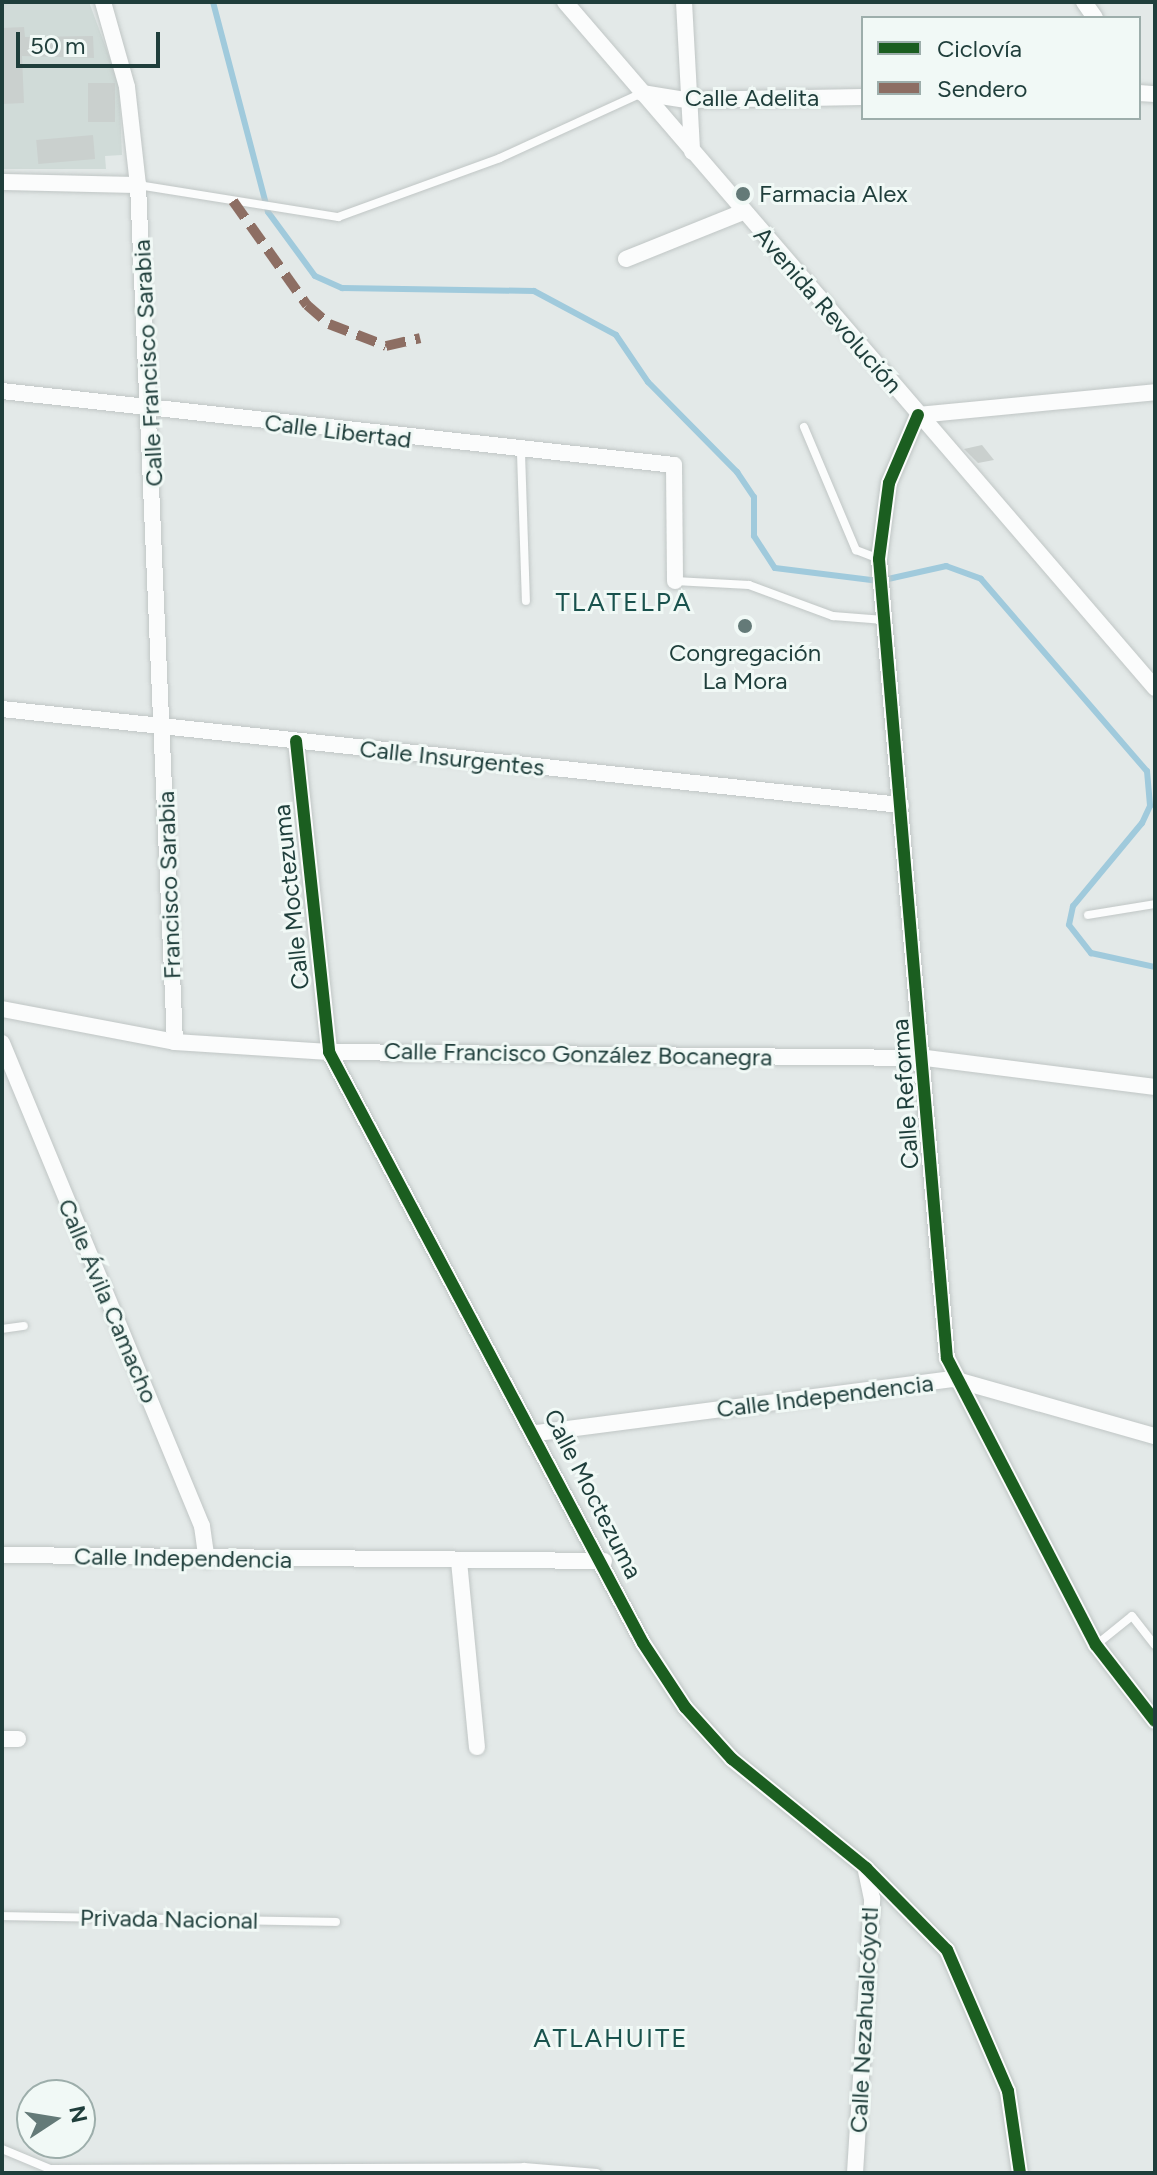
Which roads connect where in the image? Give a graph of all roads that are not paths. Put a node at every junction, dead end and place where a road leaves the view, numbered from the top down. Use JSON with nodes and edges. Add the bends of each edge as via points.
{"nodes":[{"id":1,"x":103,"y":2,"type":"edge"},
{"id":2,"x":565,"y":2,"type":"edge"},
{"id":3,"x":684,"y":2,"type":"edge"},
{"id":4,"x":642,"y":93,"type":"junction"},
{"id":5,"x":861,"y":97,"type":"edge"},
{"id":6,"x":686,"y":100,"type":"junction"},
{"id":7,"x":692,"y":152,"type":"junction"},
{"id":8,"x":2,"y":182,"type":"edge"},
{"id":9,"x":138,"y":185,"type":"junction"},
{"id":10,"x":743,"y":212,"type":"junction"},
{"id":11,"x":626,"y":259,"type":"dead end"},
{"id":12,"x":2,"y":391,"type":"edge"},
{"id":13,"x":1155,"y":392,"type":"edge"},
{"id":14,"x":152,"y":410,"type":"junction"},
{"id":15,"x":918,"y":415,"type":"junction"},
{"id":16,"x":804,"y":427,"type":"dead end"},
{"id":17,"x":521,"y":453,"type":"junction"},
{"id":18,"x":879,"y":559,"type":"junction"},
{"id":19,"x":675,"y":581,"type":"joint"},
{"id":20,"x":526,"y":601,"type":"dead end"},
{"id":21,"x":885,"y":621,"type":"junction"},
{"id":22,"x":1155,"y":688,"type":"edge"},
{"id":23,"x":2,"y":709,"type":"edge"},
{"id":24,"x":162,"y":728,"type":"junction"},
{"id":25,"x":296,"y":741,"type":"junction"},
{"id":26,"x":901,"y":805,"type":"junction"},
{"id":27,"x":1155,"y":904,"type":"edge"},
{"id":28,"x":1088,"y":915,"type":"dead end"},
{"id":29,"x":2,"y":1009,"type":"edge"},
{"id":30,"x":175,"y":1042,"type":"junction"},
{"id":31,"x":2,"y":1043,"type":"edge"},
{"id":32,"x":329,"y":1052,"type":"junction"},
{"id":33,"x":926,"y":1058,"type":"junction"},
{"id":34,"x":1155,"y":1087,"type":"edge"},
{"id":35,"x":24,"y":1326,"type":"dead end"},
{"id":36,"x":2,"y":1329,"type":"edge"},
{"id":37,"x":953,"y":1379,"type":"junction"},
{"id":38,"x":537,"y":1433,"type":"junction"},
{"id":39,"x":1155,"y":1436,"type":"edge"},
{"id":40,"x":2,"y":1555,"type":"edge"},
{"id":41,"x":207,"y":1560,"type":"junction"},
{"id":42,"x":459,"y":1561,"type":"junction"},
{"id":43,"x":604,"y":1561,"type":"junction"},
{"id":44,"x":1096,"y":1645,"type":"junction"},
{"id":45,"x":1155,"y":1645,"type":"edge"},
{"id":46,"x":1155,"y":1721,"type":"edge"},
{"id":47,"x":477,"y":1747,"type":"dead end"},
{"id":48,"x":866,"y":1868,"type":"junction"},
{"id":49,"x":2,"y":1916,"type":"edge"},
{"id":50,"x":336,"y":1922,"type":"dead end"},
{"id":51,"x":2,"y":2149,"type":"edge"},
{"id":52,"x":526,"y":2170,"type":"edge"},
{"id":53,"x":597,"y":2173,"type":"edge"},
{"id":54,"x":855,"y":2173,"type":"edge"},
{"id":55,"x":1020,"y":2173,"type":"edge"}],
"edges":[{"from":1,"to":9,"type":"street","name":"Calle Francisco Sarabia","via":[[127,87]]},
{"from":2,"to":4,"type":"street","name":"Avenida Revolución"},
{"from":3,"to":6,"type":"street"},
{"from":4,"to":6,"type":"street","name":"Calle Adelita"},
{"from":4,"to":7,"type":"street","name":"Avenida Revolución"},
{"from":4,"to":9,"type":"lane","via":[[500,158],[338,217]]},
{"from":5,"to":6,"type":"street","name":"Calle Adelita"},
{"from":6,"to":7,"type":"street"},
{"from":7,"to":10,"type":"street","name":"Avenida Revolución"},
{"from":8,"to":9,"type":"street"},
{"from":9,"to":14,"type":"street","name":"Calle Francisco Sarabia"},
{"from":10,"to":11,"type":"street"},
{"from":10,"to":15,"type":"street","name":"Avenida Revolución"},
{"from":12,"to":14,"type":"street","name":"Calle Libertad"},
{"from":13,"to":15,"type":"street"},
{"from":14,"to":17,"type":"street","name":"Calle Libertad"},
{"from":14,"to":24,"type":"street","name":"Calle Francisco Sarabia"},
{"from":15,"to":18,"type":"street","name":"Calle Reforma","via":[[889,483]]},
{"from":15,"to":22,"type":"street","name":"Avenida Revolución"},
{"from":16,"to":18,"type":"lane","via":[[856,550]]},
{"from":17,"to":19,"type":"street","name":"Calle Libertad","via":[[674,465]]},
{"from":17,"to":20,"type":"lane"},
{"from":18,"to":21,"type":"street","name":"Calle Reforma"},
{"from":19,"to":21,"type":"lane","via":[[749,585],[833,616]]},
{"from":21,"to":26,"type":"street","name":"Calle Reforma"},
{"from":23,"to":24,"type":"street","name":"Calle Insurgentes"},
{"from":24,"to":25,"type":"street","name":"Calle Insurgentes"},
{"from":24,"to":30,"type":"street","name":"Francisco Sarabia"},
{"from":25,"to":26,"type":"street","name":"Calle Insurgentes"},
{"from":25,"to":32,"type":"street","name":"Calle Moctezuma"},
{"from":26,"to":33,"type":"street","name":"Calle Reforma"},
{"from":27,"to":28,"type":"lane"},
{"from":29,"to":30,"type":"street","name":"Calle Francisco González Bocanegra"},
{"from":30,"to":32,"type":"street","name":"Calle Francisco González Bocanegra"},
{"from":31,"to":41,"type":"street","name":"Calle Ávila Camacho","via":[[202,1526]]},
{"from":32,"to":33,"type":"street","name":"Calle Francisco González Bocanegra"},
{"from":32,"to":38,"type":"street","name":"Calle Moctezuma"},
{"from":33,"to":34,"type":"street","name":"Calle Francisco González Bocanegra"},
{"from":33,"to":37,"type":"street","name":"Calle Reforma"},
{"from":35,"to":36,"type":"lane"},
{"from":37,"to":38,"type":"street","name":"Calle Independencia"},
{"from":37,"to":39,"type":"street","name":"Calle Independencia"},
{"from":37,"to":44,"type":"street","name":"Calle Reforma"},
{"from":38,"to":43,"type":"street","name":"Calle Moctezuma"},
{"from":40,"to":41,"type":"street","name":"Calle Independencia"},
{"from":41,"to":42,"type":"street","name":"Calle Independencia"},
{"from":42,"to":43,"type":"street","name":"Calle Independencia"},
{"from":42,"to":47,"type":"street"},
{"from":43,"to":48,"type":"street","name":"Calle Moctezuma","via":[[643,1643],[685,1707],[732,1759]]},
{"from":44,"to":45,"type":"lane","via":[[1132,1616]]},
{"from":44,"to":46,"type":"street","name":"Calle Reforma"},
{"from":48,"to":54,"type":"street","name":"Calle Nezahualcóyotl","via":[[872,1899]]},
{"from":48,"to":55,"type":"street","name":"Calle Moctezuma","via":[[947,1950],[978,2009],[1008,2091]]},
{"from":49,"to":50,"type":"lane","name":"Privada Nacional"},
{"from":51,"to":52,"type":"lane","via":[[50,2169]]},
{"from":52,"to":53,"type":"lane"}]}
